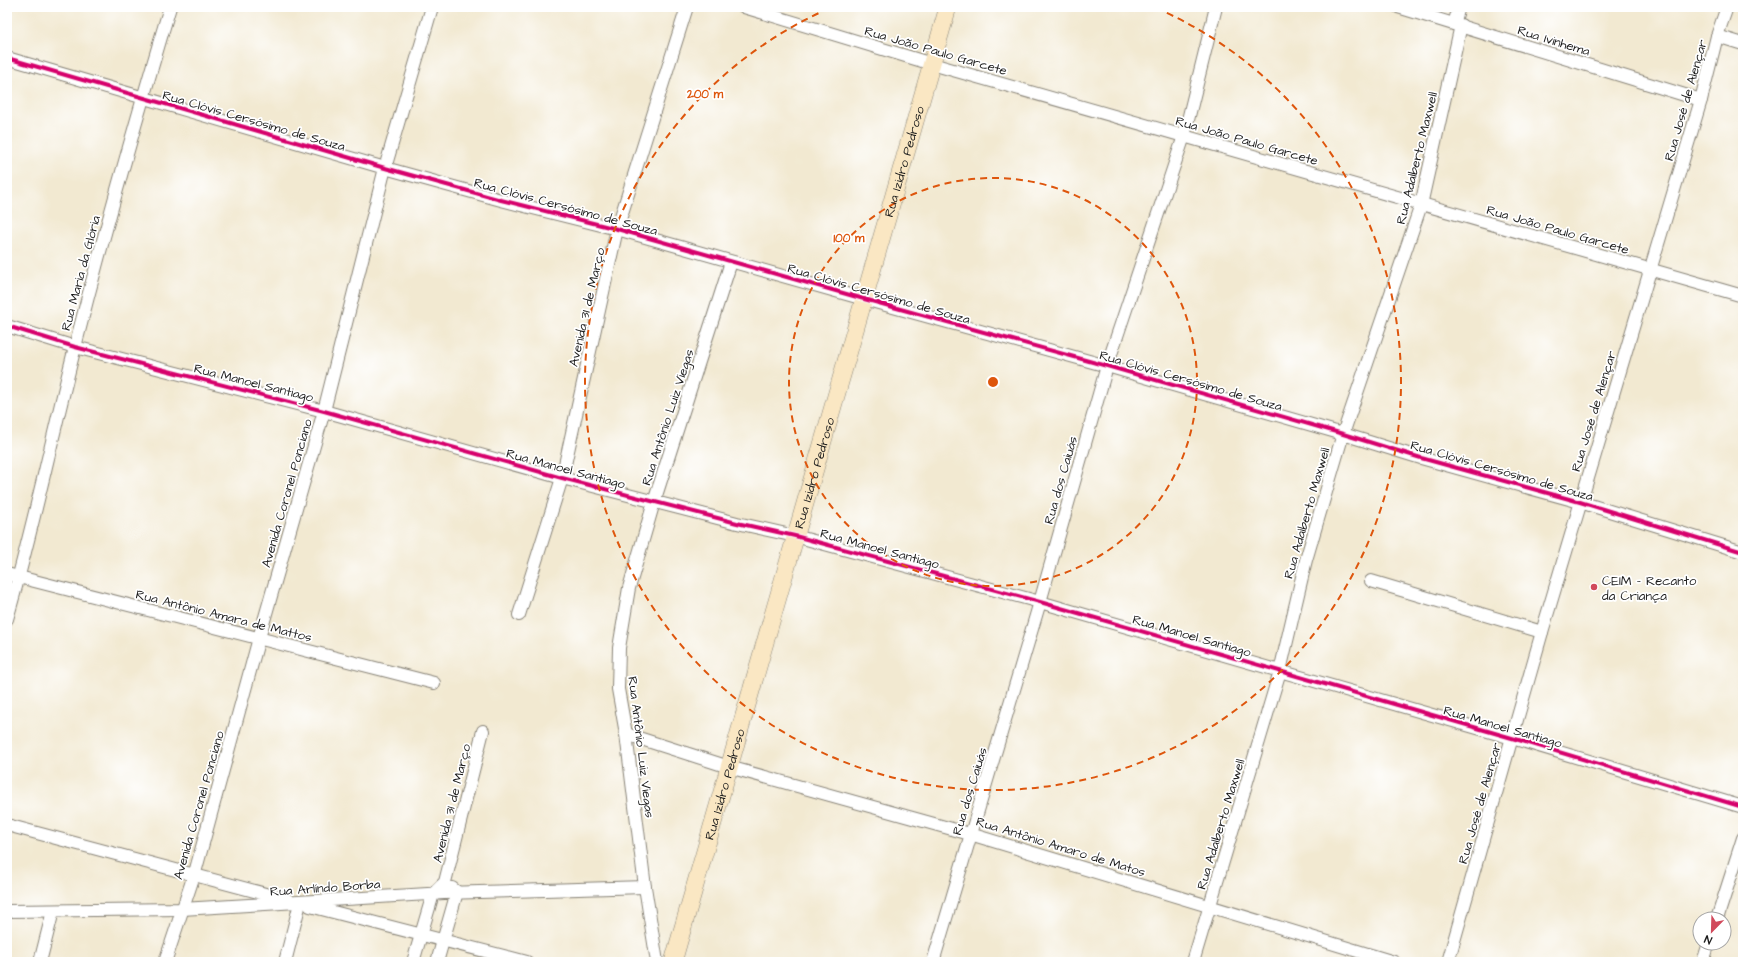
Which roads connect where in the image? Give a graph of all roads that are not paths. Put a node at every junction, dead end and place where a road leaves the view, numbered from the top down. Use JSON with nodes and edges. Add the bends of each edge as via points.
{"nodes":[{"id":1,"x":170,"y":7,"type":"edge"},
{"id":2,"x":432,"y":7,"type":"edge"},
{"id":3,"x":687,"y":7,"type":"edge"},
{"id":4,"x":744,"y":7,"type":"edge"},
{"id":5,"x":948,"y":7,"type":"edge"},
{"id":6,"x":1216,"y":7,"type":"edge"},
{"id":7,"x":1398,"y":7,"type":"edge"},
{"id":8,"x":1459,"y":7,"type":"edge"},
{"id":9,"x":1727,"y":7,"type":"edge"},
{"id":10,"x":1458,"y":25,"type":"junction"},
{"id":11,"x":1717,"y":36,"type":"junction"},
{"id":12,"x":1743,"y":44,"type":"edge"},
{"id":13,"x":7,"y":58,"type":"edge"},
{"id":14,"x":932,"y":64,"type":"junction"},
{"id":15,"x":142,"y":98,"type":"junction"},
{"id":16,"x":1701,"y":100,"type":"junction"},
{"id":17,"x":1184,"y":136,"type":"junction"},
{"id":18,"x":385,"y":168,"type":"junction"},
{"id":19,"x":1421,"y":205,"type":"junction"},
{"id":20,"x":617,"y":229,"type":"junction"},
{"id":21,"x":732,"y":262,"type":"junction"},
{"id":22,"x":1650,"y":269,"type":"junction"},
{"id":23,"x":1743,"y":296,"type":"edge"},
{"id":24,"x":864,"y":299,"type":"junction"},
{"id":25,"x":7,"y":326,"type":"edge"},
{"id":26,"x":75,"y":347,"type":"junction"},
{"id":27,"x":1107,"y":366,"type":"junction"},
{"id":28,"x":324,"y":411,"type":"junction"},
{"id":29,"x":1343,"y":434,"type":"junction"},
{"id":30,"x":562,"y":478,"type":"junction"},
{"id":31,"x":654,"y":502,"type":"junction"},
{"id":32,"x":1580,"y":502,"type":"junction"},
{"id":33,"x":796,"y":536,"type":"junction"},
{"id":34,"x":1743,"y":552,"type":"edge"},
{"id":35,"x":13,"y":576,"type":"edge"},
{"id":36,"x":1371,"y":581,"type":"dead end"},
{"id":37,"x":1040,"y":602,"type":"junction"},
{"id":38,"x":519,"y":615,"type":"dead end"},
{"id":39,"x":7,"y":618,"type":"edge"},
{"id":40,"x":1542,"y":632,"type":"junction"},
{"id":41,"x":259,"y":638,"type":"junction"},
{"id":42,"x":1280,"y":671,"type":"junction"},
{"id":43,"x":434,"y":683,"type":"dead end"},
{"id":44,"x":484,"y":731,"type":"dead end"},
{"id":45,"x":626,"y":734,"type":"junction"},
{"id":46,"x":1512,"y":738,"type":"junction"},
{"id":47,"x":729,"y":767,"type":"junction"},
{"id":48,"x":1743,"y":807,"type":"edge"},
{"id":49,"x":7,"y":825,"type":"edge"},
{"id":50,"x":970,"y":834,"type":"junction"},
{"id":51,"x":1743,"y":838,"type":"edge"},
{"id":52,"x":194,"y":875,"type":"junction"},
{"id":53,"x":445,"y":882,"type":"junction"},
{"id":54,"x":645,"y":887,"type":"junction"},
{"id":55,"x":457,"y":892,"type":"junction"},
{"id":56,"x":433,"y":894,"type":"junction"},
{"id":57,"x":300,"y":903,"type":"junction"},
{"id":58,"x":1210,"y":906,"type":"junction"},
{"id":59,"x":182,"y":909,"type":"junction"},
{"id":60,"x":7,"y":911,"type":"edge"},
{"id":61,"x":53,"y":911,"type":"junction"},
{"id":62,"x":1720,"y":911,"type":"edge"},
{"id":63,"x":421,"y":935,"type":"junction"},
{"id":64,"x":443,"y":940,"type":"junction"},
{"id":65,"x":1706,"y":951,"type":"edge"},
{"id":66,"x":40,"y":962,"type":"edge"},
{"id":67,"x":165,"y":962,"type":"edge"},
{"id":68,"x":285,"y":962,"type":"edge"},
{"id":69,"x":413,"y":962,"type":"edge"},
{"id":70,"x":437,"y":962,"type":"edge"},
{"id":71,"x":527,"y":962,"type":"edge"},
{"id":72,"x":657,"y":962,"type":"edge"},
{"id":73,"x":673,"y":962,"type":"edge"},
{"id":74,"x":933,"y":962,"type":"edge"},
{"id":75,"x":1194,"y":962,"type":"edge"},
{"id":76,"x":1394,"y":962,"type":"edge"},
{"id":77,"x":1448,"y":962,"type":"edge"},
{"id":78,"x":1703,"y":962,"type":"edge"}],
"edges":[{"from":1,"to":15,"type":"street","name":"Rua Maria da Glória"},
{"from":2,"to":18,"type":"street","name":"Avenida Coronel Ponciano"},
{"from":3,"to":20,"type":"street","name":"Avenida 31 de Março"},
{"from":4,"to":14,"type":"street","name":"Rua João Paulo Garcete"},
{"from":5,"to":14,"type":"street","name":"Rua Izidro Pedroso"},
{"from":6,"to":17,"type":"street","name":"Rua dos Caiuás"},
{"from":7,"to":10,"type":"street","name":"Rua Ivinhema"},
{"from":8,"to":10,"type":"street","name":"Rua Adalberto Maxwell"},
{"from":9,"to":11,"type":"street","name":"Rua José de Alençar"},
{"from":10,"to":16,"type":"street","name":"Rua Ivinhema"},
{"from":10,"to":19,"type":"street","name":"Rua Adalberto Maxwell"},
{"from":11,"to":12,"type":"street"},
{"from":11,"to":16,"type":"street","name":"Rua José de Alençar"},
{"from":13,"to":15,"type":"street","name":"Rua Clóvis Cersósimo de Souza"},
{"from":14,"to":17,"type":"street","name":"Rua João Paulo Garcete"},
{"from":14,"to":24,"type":"street","name":"Rua Izidro Pedroso"},
{"from":15,"to":18,"type":"street","name":"Rua Clóvis Cersósimo de Souza"},
{"from":15,"to":26,"type":"street","name":"Rua Maria da Glória"},
{"from":16,"to":22,"type":"street","name":"Rua José de Alençar"},
{"from":17,"to":19,"type":"street","name":"Rua João Paulo Garcete"},
{"from":17,"to":27,"type":"street","name":"Rua dos Caiuás"},
{"from":18,"to":20,"type":"street","name":"Rua Clóvis Cersósimo de Souza"},
{"from":18,"to":28,"type":"street","name":"Avenida Coronel Ponciano"},
{"from":19,"to":22,"type":"street","name":"Rua João Paulo Garcete"},
{"from":19,"to":29,"type":"street","name":"Rua Adalberto Maxwell"},
{"from":20,"to":21,"type":"street","name":"Rua Clóvis Cersósimo de Souza"},
{"from":20,"to":30,"type":"street","name":"Avenida 31 de Março"},
{"from":21,"to":24,"type":"street","name":"Rua Clóvis Cersósimo de Souza"},
{"from":21,"to":31,"type":"street","name":"Rua Antônio Luiz Viegas"},
{"from":22,"to":23,"type":"street","name":"Rua João Paulo Garcete"},
{"from":22,"to":32,"type":"street","name":"Rua José de Alençar"},
{"from":24,"to":27,"type":"street","name":"Rua Clóvis Cersósimo de Souza"},
{"from":24,"to":33,"type":"street","name":"Rua Izidro Pedroso"},
{"from":25,"to":26,"type":"street","name":"Rua Manoel Santiago"},
{"from":26,"to":28,"type":"street","name":"Rua Manoel Santiago"},
{"from":26,"to":35,"type":"street","name":"Rua Maria da Glória"},
{"from":27,"to":29,"type":"street","name":"Rua Clóvis Cersósimo de Souza"},
{"from":27,"to":37,"type":"street","name":"Rua dos Caiuás"},
{"from":28,"to":30,"type":"street","name":"Rua Manoel Santiago"},
{"from":28,"to":41,"type":"street","name":"Avenida Coronel Ponciano"},
{"from":29,"to":32,"type":"street","name":"Rua Clóvis Cersósimo de Souza"},
{"from":29,"to":42,"type":"street","name":"Rua Adalberto Maxwell","via":[[1306,560]]},
{"from":30,"to":31,"type":"street","name":"Rua Manoel Santiago"},
{"from":30,"to":38,"type":"street","name":"Avenida 31 de Março"},
{"from":31,"to":33,"type":"street","name":"Rua Manoel Santiago"},
{"from":31,"to":45,"type":"street","name":"Rua Antônio Luiz Viegas","via":[[629,588],[619,648],[618,689]]},
{"from":32,"to":34,"type":"street","name":"Rua Clóvis Cersósimo de Souza"},
{"from":32,"to":40,"type":"street","name":"Rua José de Alençar"},
{"from":33,"to":37,"type":"street","name":"Rua Manoel Santiago"},
{"from":33,"to":47,"type":"street","name":"Rua Izidro Pedroso"},
{"from":35,"to":39,"type":"street","name":"Rua Maria da Glória"},
{"from":35,"to":41,"type":"street","name":"Rua Antônio Amara de Mattos"},
{"from":36,"to":40,"type":"street"},
{"from":37,"to":42,"type":"street","name":"Rua Manoel Santiago"},
{"from":37,"to":50,"type":"street","name":"Rua dos Caiuás"},
{"from":40,"to":46,"type":"street","name":"Rua José de Alençar"},
{"from":41,"to":43,"type":"street","name":"Rua Antônio Amara de Mattos"},
{"from":41,"to":52,"type":"street","name":"Avenida Coronel Ponciano"},
{"from":42,"to":46,"type":"street","name":"Rua Manoel Santiago"},
{"from":42,"to":58,"type":"street","name":"Rua Adalberto Maxwell"},
{"from":44,"to":53,"type":"street","name":"Avenida 31 de Março"},
{"from":45,"to":47,"type":"street","name":"Rua Antônio Amaro de Matos"},
{"from":45,"to":54,"type":"street","name":"Rua Antônio Luiz Viegas"},
{"from":46,"to":48,"type":"street","name":"Rua Manoel Santiago"},
{"from":46,"to":77,"type":"street","name":"Rua José de Alençar"},
{"from":47,"to":50,"type":"street","name":"Rua Antônio Amaro de Matos"},
{"from":47,"to":73,"type":"street","name":"Rua Izidro Pedroso"},
{"from":49,"to":52,"type":"street"},
{"from":50,"to":58,"type":"street","name":"Rua Antônio Amaro de Matos"},
{"from":50,"to":74,"type":"street","name":"Rua dos Caiuás"},
{"from":51,"to":62,"type":"street"},
{"from":52,"to":57,"type":"street"},
{"from":52,"to":59,"type":"street","name":"Avenida Coronel Ponciano"},
{"from":53,"to":55,"type":"street","name":"Avenida 31 de Março"},
{"from":53,"to":56,"type":"street","name":"Avenida 31 de Março"},
{"from":54,"to":55,"type":"street","name":"Rua Arlíndo Borba"},
{"from":54,"to":72,"type":"street","name":"Rua Antônio Luiz Viegas"},
{"from":55,"to":56,"type":"street","name":"Rua Arlíndo Borba"},
{"from":55,"to":64,"type":"street"},
{"from":56,"to":57,"type":"street","name":"Rua Arlíndo Borba"},
{"from":56,"to":63,"type":"street","name":"Avenida 31 de Março"},
{"from":57,"to":59,"type":"street","name":"Rua Arlíndo Borba"},
{"from":57,"to":63,"type":"street"},
{"from":57,"to":68,"type":"street"},
{"from":58,"to":75,"type":"street","name":"Rua Adalberto Maxwell"},
{"from":58,"to":76,"type":"street","name":"Rua Antônio Amaro de Matos"},
{"from":59,"to":61,"type":"street","name":"Rua Arlíndo Borba"},
{"from":59,"to":67,"type":"street","name":"Avenida Coronel Ponciano"},
{"from":60,"to":61,"type":"street","name":"Rua Arlíndo Borba"},
{"from":61,"to":66,"type":"street"},
{"from":63,"to":64,"type":"street"},
{"from":63,"to":69,"type":"street","name":"Avenida 31 de Março"},
{"from":64,"to":70,"type":"street"},
{"from":64,"to":71,"type":"street"},
{"from":65,"to":78,"type":"street"}]}
